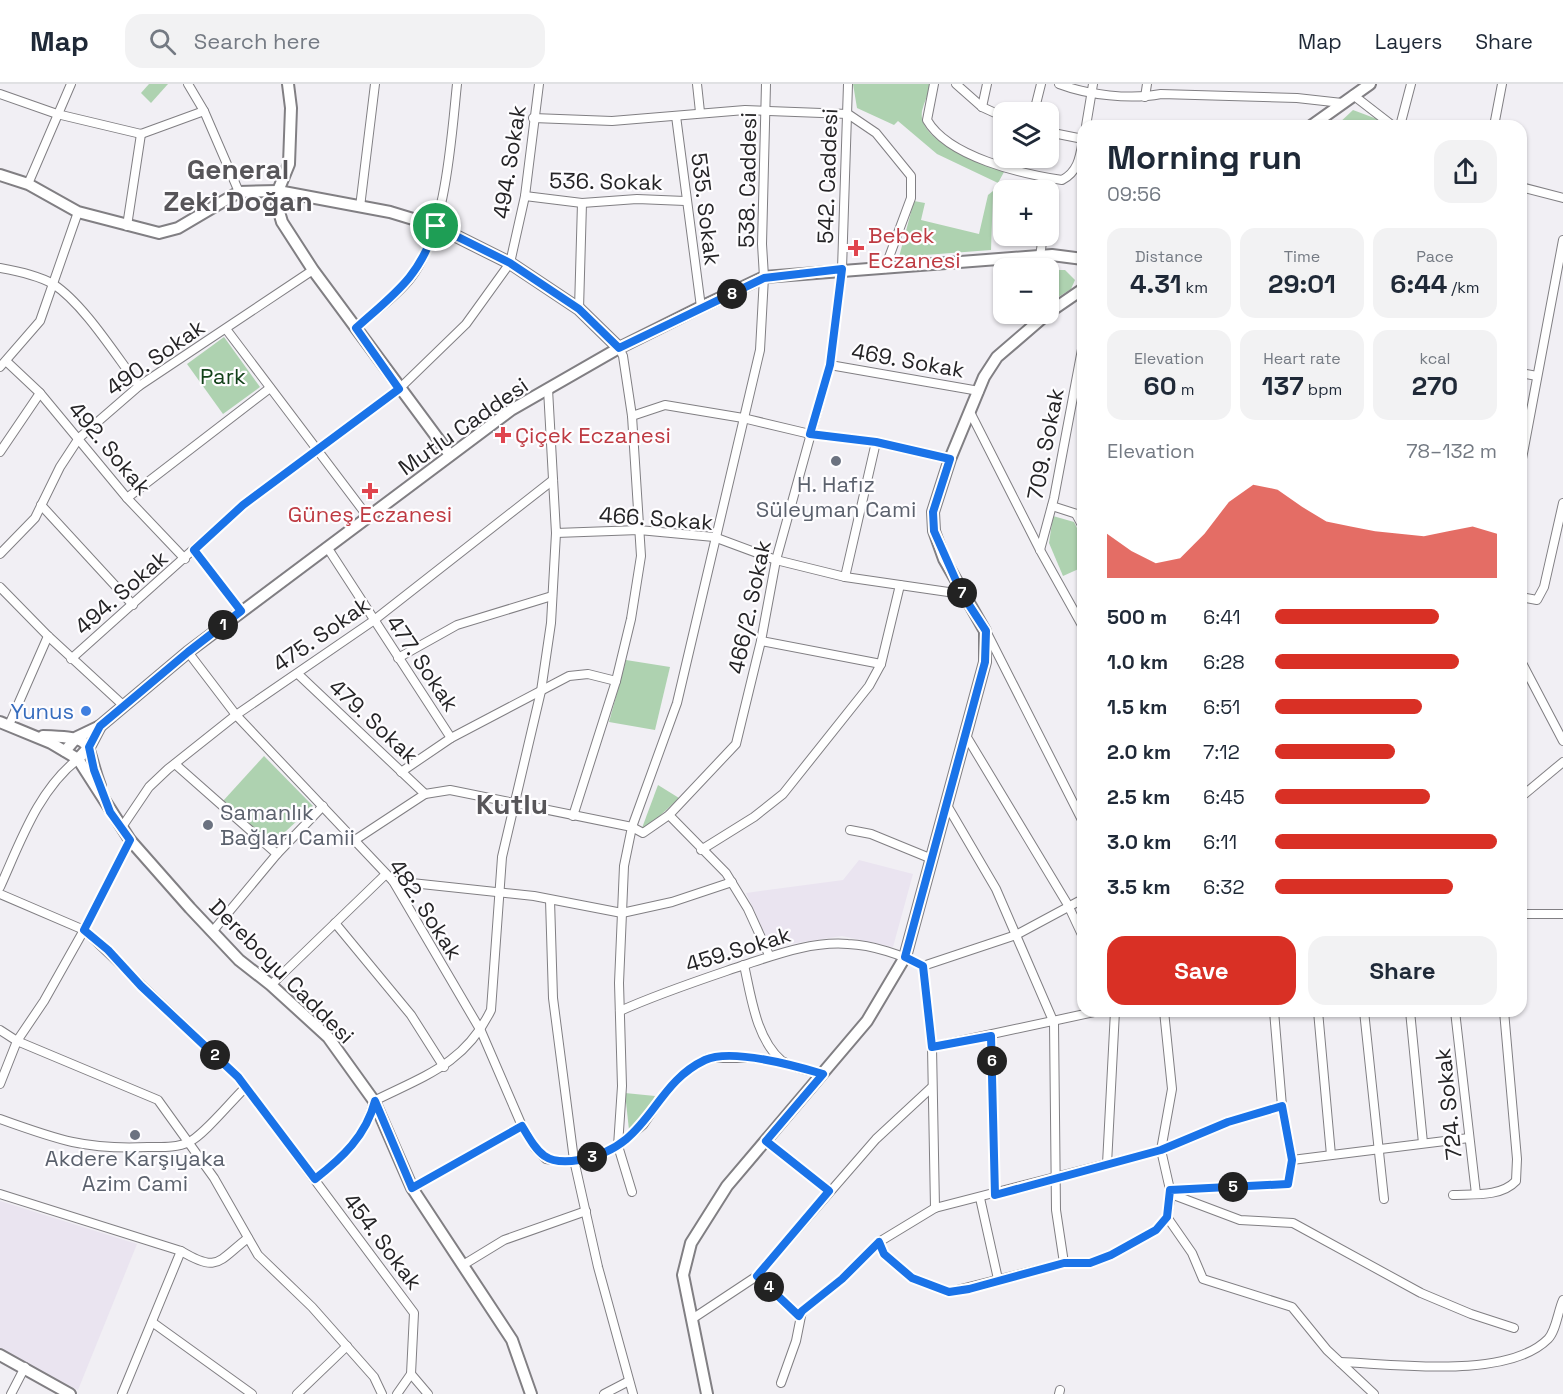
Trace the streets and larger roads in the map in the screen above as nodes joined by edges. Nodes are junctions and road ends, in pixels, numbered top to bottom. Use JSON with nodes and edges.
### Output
{"nodes":[{"id":1,"x":71,"y":84,"type":"edge"},
{"id":2,"x":188,"y":84,"type":"edge"},
{"id":3,"x":288,"y":84,"type":"edge"},
{"id":4,"x":375,"y":84,"type":"edge"},
{"id":5,"x":457,"y":84,"type":"edge"},
{"id":6,"x":539,"y":84,"type":"edge"},
{"id":7,"x":697,"y":84,"type":"edge"},
{"id":8,"x":766,"y":84,"type":"edge"},
{"id":9,"x":848,"y":84,"type":"edge"},
{"id":10,"x":934,"y":84,"type":"edge"},
{"id":11,"x":956,"y":84,"type":"edge"},
{"id":12,"x":987,"y":84,"type":"edge"},
{"id":13,"x":1041,"y":84,"type":"edge"},
{"id":14,"x":1059,"y":84,"type":"edge"},
{"id":15,"x":1148,"y":84,"type":"edge"},
{"id":16,"x":1370,"y":84,"type":"edge"},
{"id":17,"x":1411,"y":84,"type":"edge"},
{"id":18,"x":1502,"y":84,"type":"edge"},
{"id":19,"x":1093,"y":88,"type":"edge"},
{"id":20,"x":0,"y":94,"type":"edge"},
{"id":21,"x":1353,"y":95,"type":"junction"},
{"id":22,"x":1145,"y":97,"type":"junction"},
{"id":23,"x":1036,"y":102,"type":"edge"},
{"id":24,"x":1342,"y":103,"type":"junction"},
{"id":25,"x":982,"y":107,"type":"junction"},
{"id":26,"x":204,"y":111,"type":"junction"},
{"id":27,"x":766,"y":111,"type":"junction"},
{"id":28,"x":700,"y":112,"type":"junction"},
{"id":29,"x":993,"y":112,"type":"edge"},
{"id":30,"x":57,"y":114,"type":"junction"},
{"id":31,"x":848,"y":114,"type":"junction"},
{"id":32,"x":676,"y":116,"type":"junction"},
{"id":33,"x":533,"y":118,"type":"junction"},
{"id":34,"x":1087,"y":120,"type":"edge"},
{"id":35,"x":1327,"y":120,"type":"edge"},
{"id":36,"x":1385,"y":120,"type":"edge"},
{"id":37,"x":1402,"y":120,"type":"edge"},
{"id":38,"x":1495,"y":120,"type":"edge"},
{"id":39,"x":141,"y":134,"type":"junction"},
{"id":40,"x":1059,"y":134,"type":"edge"},
{"id":41,"x":1077,"y":138,"type":"edge"},
{"id":42,"x":1077,"y":166,"type":"edge"},
{"id":43,"x":0,"y":175,"type":"edge"},
{"id":44,"x":1051,"y":179,"type":"joint"},
{"id":45,"x":28,"y":184,"type":"junction"},
{"id":46,"x":1527,"y":189,"type":"edge"},
{"id":47,"x":278,"y":191,"type":"junction"},
{"id":48,"x":239,"y":192,"type":"junction"},
{"id":49,"x":525,"y":196,"type":"junction"},
{"id":50,"x":1563,"y":198,"type":"edge"},
{"id":51,"x":686,"y":201,"type":"junction"},
{"id":52,"x":582,"y":203,"type":"junction"},
{"id":53,"x":360,"y":207,"type":"junction"},
{"id":54,"x":78,"y":212,"type":"junction"},
{"id":55,"x":127,"y":226,"type":"junction"},
{"id":56,"x":436,"y":226,"type":"junction"},
{"id":57,"x":1563,"y":240,"type":"edge"},
{"id":58,"x":1042,"y":246,"type":"edge"},
{"id":59,"x":1040,"y":256,"type":"junction"},
{"id":60,"x":1077,"y":259,"type":"edge"},
{"id":61,"x":510,"y":263,"type":"junction"},
{"id":62,"x":0,"y":268,"type":"edge"},
{"id":63,"x":885,"y":268,"type":"junction"},
{"id":64,"x":842,"y":269,"type":"junction"},
{"id":65,"x":313,"y":270,"type":"junction"},
{"id":66,"x":764,"y":278,"type":"junction"},
{"id":67,"x":53,"y":284,"type":"junction"},
{"id":68,"x":1077,"y":293,"type":"edge"},
{"id":69,"x":1059,"y":305,"type":"edge"},
{"id":70,"x":701,"y":307,"type":"junction"},
{"id":71,"x":579,"y":309,"type":"junction"},
{"id":72,"x":1036,"y":324,"type":"edge"},
{"id":73,"x":356,"y":328,"type":"junction"},
{"id":74,"x":226,"y":329,"type":"junction"},
{"id":75,"x":619,"y":348,"type":"junction"},
{"id":76,"x":3,"y":364,"type":"edge"},
{"id":77,"x":830,"y":365,"type":"junction"},
{"id":78,"x":1527,"y":374,"type":"edge"},
{"id":79,"x":1077,"y":375,"type":"edge"},
{"id":80,"x":1537,"y":376,"type":"junction"},
{"id":81,"x":139,"y":386,"type":"junction"},
{"id":82,"x":270,"y":388,"type":"junction"},
{"id":83,"x":399,"y":389,"type":"junction"},
{"id":84,"x":548,"y":389,"type":"junction"},
{"id":85,"x":979,"y":391,"type":"junction"},
{"id":86,"x":40,"y":393,"type":"junction"},
{"id":87,"x":970,"y":414,"type":"junction"},
{"id":88,"x":632,"y":416,"type":"junction"},
{"id":89,"x":743,"y":418,"type":"junction"},
{"id":90,"x":1527,"y":431,"type":"edge"},
{"id":91,"x":810,"y":434,"type":"junction"},
{"id":92,"x":79,"y":438,"type":"junction"},
{"id":93,"x":876,"y":442,"type":"junction"},
{"id":94,"x":316,"y":449,"type":"junction"},
{"id":95,"x":0,"y":452,"type":"edge"},
{"id":96,"x":450,"y":455,"type":"junction"},
{"id":97,"x":950,"y":459,"type":"junction"},
{"id":98,"x":553,"y":480,"type":"junction"},
{"id":99,"x":127,"y":498,"type":"junction"},
{"id":100,"x":1563,"y":503,"type":"edge"},
{"id":101,"x":41,"y":505,"type":"junction"},
{"id":102,"x":1052,"y":506,"type":"junction"},
{"id":103,"x":1077,"y":514,"type":"edge"},
{"id":104,"x":369,"y":517,"type":"junction"},
{"id":105,"x":639,"y":530,"type":"junction"},
{"id":106,"x":556,"y":532,"type":"junction"},
{"id":107,"x":714,"y":537,"type":"junction"},
{"id":108,"x":327,"y":547,"type":"junction"},
{"id":109,"x":194,"y":550,"type":"junction"},
{"id":110,"x":1040,"y":550,"type":"junction"},
{"id":111,"x":0,"y":554,"type":"edge"},
{"id":112,"x":185,"y":559,"type":"junction"},
{"id":113,"x":776,"y":560,"type":"junction"},
{"id":114,"x":845,"y":577,"type":"junction"},
{"id":115,"x":900,"y":585,"type":"junction"},
{"id":116,"x":0,"y":587,"type":"edge"},
{"id":117,"x":962,"y":594,"type":"junction"},
{"id":118,"x":552,"y":596,"type":"junction"},
{"id":119,"x":1527,"y":598,"type":"edge"},
{"id":120,"x":133,"y":605,"type":"junction"},
{"id":121,"x":241,"y":611,"type":"junction"},
{"id":122,"x":1077,"y":616,"type":"edge"},
{"id":123,"x":373,"y":621,"type":"junction"},
{"id":124,"x":986,"y":631,"type":"junction"},
{"id":125,"x":48,"y":636,"type":"junction"},
{"id":126,"x":761,"y":641,"type":"junction"},
{"id":127,"x":188,"y":652,"type":"junction"},
{"id":128,"x":398,"y":658,"type":"junction"},
{"id":129,"x":71,"y":659,"type":"junction"},
{"id":130,"x":881,"y":664,"type":"junction"},
{"id":131,"x":1527,"y":672,"type":"edge"},
{"id":132,"x":298,"y":674,"type":"junction"},
{"id":133,"x":616,"y":681,"type":"junction"},
{"id":134,"x":541,"y":691,"type":"junction"},
{"id":135,"x":124,"y":706,"type":"junction"},
{"id":136,"x":236,"y":715,"type":"junction"},
{"id":137,"x":4,"y":723,"type":"edge"},
{"id":138,"x":100,"y":726,"type":"junction"},
{"id":139,"x":964,"y":732,"type":"junction"},
{"id":140,"x":34,"y":736,"type":"junction"},
{"id":141,"x":77,"y":737,"type":"junction"},
{"id":142,"x":451,"y":738,"type":"junction"},
{"id":143,"x":1563,"y":741,"type":"edge"},
{"id":144,"x":89,"y":747,"type":"junction"},
{"id":145,"x":65,"y":751,"type":"junction"},
{"id":146,"x":78,"y":759,"type":"junction"},
{"id":147,"x":1563,"y":762,"type":"edge"},
{"id":148,"x":175,"y":764,"type":"junction"},
{"id":149,"x":64,"y":770,"type":"junction"},
{"id":150,"x":401,"y":772,"type":"junction"},
{"id":151,"x":1527,"y":792,"type":"edge"},
{"id":152,"x":425,"y":794,"type":"junction"},
{"id":153,"x":514,"y":805,"type":"junction"},
{"id":154,"x":323,"y":806,"type":"junction"},
{"id":155,"x":948,"y":807,"type":"junction"},
{"id":156,"x":1077,"y":810,"type":"edge"},
{"id":157,"x":110,"y":812,"type":"junction"},
{"id":158,"x":669,"y":815,"type":"junction"},
{"id":159,"x":573,"y":816,"type":"junction"},
{"id":160,"x":122,"y":827,"type":"junction"},
{"id":161,"x":632,"y":827,"type":"junction"},
{"id":162,"x":850,"y":830,"type":"dead end"},
{"id":163,"x":130,"y":840,"type":"junction"},
{"id":164,"x":355,"y":840,"type":"junction"},
{"id":165,"x":701,"y":850,"type":"junction"},
{"id":166,"x":277,"y":854,"type":"junction"},
{"id":167,"x":932,"y":859,"type":"junction"},
{"id":168,"x":386,"y":874,"type":"junction"},
{"id":169,"x":393,"y":881,"type":"junction"},
{"id":170,"x":732,"y":882,"type":"junction"},
{"id":171,"x":0,"y":888,"type":"edge"},
{"id":172,"x":500,"y":892,"type":"junction"},
{"id":173,"x":0,"y":894,"type":"edge"},
{"id":174,"x":550,"y":900,"type":"junction"},
{"id":175,"x":1077,"y":901,"type":"edge"},
{"id":176,"x":1068,"y":905,"type":"junction"},
{"id":177,"x":622,"y":913,"type":"junction"},
{"id":178,"x":1527,"y":914,"type":"edge"},
{"id":179,"x":1563,"y":914,"type":"edge"},
{"id":180,"x":335,"y":923,"type":"junction"},
{"id":181,"x":1077,"y":924,"type":"edge"},
{"id":182,"x":84,"y":930,"type":"junction"},
{"id":183,"x":212,"y":932,"type":"junction"},
{"id":184,"x":1016,"y":935,"type":"junction"},
{"id":185,"x":769,"y":955,"type":"junction"},
{"id":186,"x":905,"y":957,"type":"junction"},
{"id":187,"x":744,"y":965,"type":"junction"},
{"id":188,"x":923,"y":966,"type":"junction"},
{"id":189,"x":271,"y":985,"type":"junction"},
{"id":190,"x":620,"y":1011,"type":"junction"},
{"id":191,"x":1077,"y":1017,"type":"edge"},
{"id":192,"x":1115,"y":1017,"type":"edge"},
{"id":193,"x":1165,"y":1017,"type":"edge"},
{"id":194,"x":1275,"y":1017,"type":"edge"},
{"id":195,"x":1319,"y":1017,"type":"edge"},
{"id":196,"x":1365,"y":1017,"type":"edge"},
{"id":197,"x":1411,"y":1017,"type":"edge"},
{"id":198,"x":1456,"y":1017,"type":"edge"},
{"id":199,"x":1505,"y":1017,"type":"edge"},
{"id":200,"x":1054,"y":1023,"type":"junction"},
{"id":201,"x":0,"y":1030,"type":"edge"},
{"id":202,"x":481,"y":1031,"type":"junction"},
{"id":203,"x":991,"y":1036,"type":"junction"},
{"id":204,"x":17,"y":1041,"type":"junction"},
{"id":205,"x":932,"y":1047,"type":"junction"},
{"id":206,"x":784,"y":1062,"type":"junction"},
{"id":207,"x":444,"y":1066,"type":"junction"},
{"id":208,"x":823,"y":1074,"type":"junction"},
{"id":209,"x":0,"y":1084,"type":"edge"},
{"id":210,"x":246,"y":1087,"type":"junction"},
{"id":211,"x":931,"y":1088,"type":"junction"},
{"id":212,"x":375,"y":1101,"type":"junction"},
{"id":213,"x":1282,"y":1106,"type":"junction"},
{"id":214,"x":0,"y":1119,"type":"edge"},
{"id":215,"x":522,"y":1126,"type":"junction"},
{"id":216,"x":1469,"y":1138,"type":"junction"},
{"id":217,"x":766,"y":1141,"type":"junction"},
{"id":218,"x":190,"y":1142,"type":"junction"},
{"id":219,"x":1423,"y":1143,"type":"junction"},
{"id":220,"x":618,"y":1146,"type":"junction"},
{"id":221,"x":1380,"y":1149,"type":"junction"},
{"id":222,"x":1161,"y":1150,"type":"junction"},
{"id":223,"x":1331,"y":1155,"type":"junction"},
{"id":224,"x":574,"y":1160,"type":"junction"},
{"id":225,"x":1292,"y":1160,"type":"junction"},
{"id":226,"x":1107,"y":1164,"type":"junction"},
{"id":227,"x":1056,"y":1178,"type":"junction"},
{"id":228,"x":315,"y":1179,"type":"junction"},
{"id":229,"x":412,"y":1188,"type":"junction"},
{"id":230,"x":829,"y":1191,"type":"junction"},
{"id":231,"x":632,"y":1192,"type":"dead end"},
{"id":232,"x":1171,"y":1192,"type":"junction"},
{"id":233,"x":0,"y":1194,"type":"edge"},
{"id":234,"x":1476,"y":1194,"type":"junction"},
{"id":235,"x":995,"y":1195,"type":"junction"},
{"id":236,"x":1453,"y":1195,"type":"dead end"},
{"id":237,"x":981,"y":1198,"type":"junction"},
{"id":238,"x":1384,"y":1199,"type":"dead end"},
{"id":239,"x":935,"y":1209,"type":"junction"},
{"id":240,"x":586,"y":1211,"type":"junction"},
{"id":241,"x":1167,"y":1217,"type":"junction"},
{"id":242,"x":248,"y":1238,"type":"junction"},
{"id":243,"x":879,"y":1242,"type":"junction"},
{"id":244,"x":181,"y":1251,"type":"junction"},
{"id":245,"x":1064,"y":1263,"type":"junction"},
{"id":246,"x":463,"y":1265,"type":"junction"},
{"id":247,"x":757,"y":1276,"type":"junction"},
{"id":248,"x":998,"y":1279,"type":"junction"},
{"id":249,"x":1563,"y":1300,"type":"edge"},
{"id":250,"x":799,"y":1316,"type":"junction"},
{"id":251,"x":692,"y":1319,"type":"junction"},
{"id":252,"x":152,"y":1322,"type":"junction"},
{"id":253,"x":1514,"y":1328,"type":"dead end"},
{"id":254,"x":347,"y":1346,"type":"junction"},
{"id":255,"x":0,"y":1355,"type":"edge"},
{"id":256,"x":1340,"y":1362,"type":"junction"},
{"id":257,"x":25,"y":1367,"type":"junction"},
{"id":258,"x":411,"y":1374,"type":"junction"},
{"id":259,"x":629,"y":1381,"type":"junction"},
{"id":260,"x":781,"y":1383,"type":"dead end"},
{"id":261,"x":11,"y":1394,"type":"edge"},
{"id":262,"x":70,"y":1394,"type":"edge"},
{"id":263,"x":123,"y":1394,"type":"edge"},
{"id":264,"x":252,"y":1394,"type":"edge"},
{"id":265,"x":297,"y":1394,"type":"edge"},
{"id":266,"x":382,"y":1394,"type":"edge"},
{"id":267,"x":397,"y":1394,"type":"edge"},
{"id":268,"x":428,"y":1394,"type":"edge"},
{"id":269,"x":531,"y":1394,"type":"edge"},
{"id":270,"x":604,"y":1394,"type":"edge"},
{"id":271,"x":633,"y":1394,"type":"edge"},
{"id":272,"x":707,"y":1394,"type":"edge"},
{"id":273,"x":1374,"y":1394,"type":"edge"}],
"edges":[{"from":1,"to":30,"type":"street"},
{"from":2,"to":26,"type":"street"},
{"from":3,"to":47,"type":"street"},
{"from":4,"to":53,"type":"street"},
{"from":5,"to":56,"type":"street"},
{"from":6,"to":33,"type":"street","name":"494. Sokak"},
{"from":7,"to":28,"type":"street"},
{"from":8,"to":27,"type":"street","name":"538. Caddesi"},
{"from":9,"to":31,"type":"street","name":"542. Caddesi"},
{"from":10,"to":44,"type":"street"},
{"from":11,"to":25,"type":"street"},
{"from":12,"to":25,"type":"street"},
{"from":13,"to":23,"type":"street"},
{"from":14,"to":19,"type":"street"},
{"from":15,"to":22,"type":"street"},
{"from":16,"to":21,"type":"street"},
{"from":17,"to":37,"type":"street"},
{"from":18,"to":38,"type":"street"},
{"from":19,"to":22,"type":"street"},
{"from":19,"to":34,"type":"street"},
{"from":20,"to":30,"type":"street"},
{"from":21,"to":24,"type":"street"},
{"from":21,"to":36,"type":"street"},
{"from":22,"to":24,"type":"street"},
{"from":24,"to":35,"type":"street"},
{"from":25,"to":29,"type":"street"},
{"from":26,"to":39,"type":"street"},
{"from":26,"to":48,"type":"street"},
{"from":27,"to":28,"type":"street"},
{"from":27,"to":31,"type":"street"},
{"from":27,"to":66,"type":"street","name":"538. Caddesi"},
{"from":28,"to":32,"type":"street"},
{"from":30,"to":39,"type":"street"},
{"from":30,"to":45,"type":"street"},
{"from":31,"to":63,"type":"street"},
{"from":31,"to":64,"type":"street","name":"542. Caddesi"},
{"from":32,"to":33,"type":"street"},
{"from":32,"to":51,"type":"street","name":"535. Sokak"},
{"from":33,"to":49,"type":"street","name":"494. Sokak"},
{"from":39,"to":55,"type":"street"},
{"from":40,"to":41,"type":"street"},
{"from":42,"to":44,"type":"street"},
{"from":43,"to":45,"type":"street"},
{"from":45,"to":54,"type":"street"},
{"from":46,"to":50,"type":"street"},
{"from":47,"to":48,"type":"street"},
{"from":47,"to":53,"type":"street"},
{"from":47,"to":65,"type":"street"},
{"from":48,"to":55,"type":"street"},
{"from":49,"to":52,"type":"street","name":"536. Sokak"},
{"from":49,"to":61,"type":"street","name":"494. Sokak"},
{"from":51,"to":52,"type":"street","name":"536. Sokak"},
{"from":51,"to":70,"type":"street","name":"535. Sokak"},
{"from":52,"to":71,"type":"street"},
{"from":53,"to":56,"type":"street"},
{"from":54,"to":55,"type":"street"},
{"from":54,"to":67,"type":"street"},
{"from":56,"to":61,"type":"street"},
{"from":56,"to":73,"type":"street"},
{"from":57,"to":80,"type":"street"},
{"from":58,"to":59,"type":"street"},
{"from":59,"to":60,"type":"street","name":"Mutlu Caddesi"},
{"from":59,"to":63,"type":"street","name":"Mutlu Caddesi"},
{"from":61,"to":71,"type":"street"},
{"from":61,"to":83,"type":"street","name":"494. Sokak"},
{"from":62,"to":67,"type":"street"},
{"from":63,"to":64,"type":"street","name":"Mutlu Caddesi"},
{"from":64,"to":66,"type":"street","name":"Mutlu Caddesi"},
{"from":64,"to":77,"type":"street","name":"466/2. Sokak"},
{"from":65,"to":73,"type":"street"},
{"from":65,"to":74,"type":"street","name":"490. Sokak"},
{"from":66,"to":70,"type":"street","name":"Mutlu Caddesi"},
{"from":66,"to":89,"type":"street","name":"538. Caddesi"},
{"from":67,"to":76,"type":"street"},
{"from":67,"to":81,"type":"street"},
{"from":68,"to":69,"type":"street"},
{"from":70,"to":75,"type":"street","name":"Mutlu Caddesi"},
{"from":71,"to":75,"type":"street"},
{"from":72,"to":85,"type":"street"},
{"from":73,"to":83,"type":"street"},
{"from":74,"to":81,"type":"street","name":"490. Sokak"},
{"from":74,"to":82,"type":"street"},
{"from":75,"to":84,"type":"street","name":"Mutlu Caddesi"},
{"from":75,"to":88,"type":"street"},
{"from":76,"to":86,"type":"street","name":"492. Sokak"},
{"from":77,"to":85,"type":"street","name":"469. Sokak"},
{"from":77,"to":91,"type":"street","name":"466/2. Sokak"},
{"from":78,"to":80,"type":"street"},
{"from":79,"to":102,"type":"street","name":"709. Sokak"},
{"from":80,"to":90,"type":"street"},
{"from":81,"to":92,"type":"street","name":"490. Sokak"},
{"from":82,"to":94,"type":"street"},
{"from":82,"to":99,"type":"street"},
{"from":83,"to":94,"type":"street","name":"494. Sokak"},
{"from":83,"to":96,"type":"street"},
{"from":84,"to":96,"type":"street","name":"Mutlu Caddesi"},
{"from":84,"to":98,"type":"street"},
{"from":85,"to":87,"type":"street"},
{"from":86,"to":92,"type":"street","name":"492. Sokak"},
{"from":86,"to":95,"type":"street"},
{"from":87,"to":97,"type":"street"},
{"from":87,"to":110,"type":"street"},
{"from":88,"to":89,"type":"street"},
{"from":88,"to":105,"type":"street"},
{"from":89,"to":91,"type":"street"},
{"from":89,"to":107,"type":"street","name":"538. Caddesi"},
{"from":91,"to":93,"type":"street"},
{"from":91,"to":113,"type":"street","name":"466/2. Sokak"},
{"from":92,"to":99,"type":"street","name":"492. Sokak"},
{"from":92,"to":101,"type":"street","name":"490. Sokak"},
{"from":93,"to":97,"type":"street"},
{"from":93,"to":114,"type":"street"},
{"from":94,"to":104,"type":"street"},
{"from":94,"to":109,"type":"street","name":"494. Sokak"},
{"from":96,"to":104,"type":"street","name":"Mutlu Caddesi"},
{"from":97,"to":117,"type":"street"},
{"from":98,"to":106,"type":"street"},
{"from":98,"to":123,"type":"street","name":"475. Sokak"},
{"from":99,"to":112,"type":"street","name":"492. Sokak"},
{"from":100,"to":119,"type":"street"},
{"from":101,"to":111,"type":"street","name":"490. Sokak"},
{"from":101,"to":120,"type":"street"},
{"from":102,"to":103,"type":"street"},
{"from":102,"to":110,"type":"street","name":"709. Sokak"},
{"from":104,"to":108,"type":"street","name":"Mutlu Caddesi"},
{"from":105,"to":106,"type":"street","name":"466. Sokak"},
{"from":105,"to":107,"type":"street","name":"466. Sokak"},
{"from":105,"to":133,"type":"street"},
{"from":106,"to":118,"type":"street"},
{"from":107,"to":113,"type":"street","name":"466. Sokak"},
{"from":107,"to":161,"type":"street","name":"538. Caddesi"},
{"from":108,"to":121,"type":"street","name":"Mutlu Caddesi"},
{"from":108,"to":123,"type":"street","name":"477. Sokak"},
{"from":109,"to":112,"type":"street","name":"494. Sokak"},
{"from":109,"to":121,"type":"street"},
{"from":110,"to":122,"type":"street"},
{"from":112,"to":120,"type":"street","name":"494. Sokak"},
{"from":113,"to":114,"type":"street","name":"466. Sokak"},
{"from":113,"to":126,"type":"street","name":"466/2. Sokak"},
{"from":114,"to":115,"type":"street","name":"466. Sokak"},
{"from":115,"to":117,"type":"street","name":"466. Sokak"},
{"from":115,"to":130,"type":"street"},
{"from":116,"to":125,"type":"street"},
{"from":117,"to":124,"type":"street"},
{"from":118,"to":128,"type":"street"},
{"from":118,"to":134,"type":"street"},
{"from":120,"to":129,"type":"street","name":"494. Sokak"},
{"from":121,"to":127,"type":"street","name":"Mutlu Caddesi"},
{"from":123,"to":128,"type":"street","name":"477. Sokak"},
{"from":123,"to":132,"type":"street","name":"475. Sokak"},
{"from":124,"to":139,"type":"street"},
{"from":124,"to":156,"type":"street"},
{"from":125,"to":129,"type":"street"},
{"from":125,"to":137,"type":"street"},
{"from":126,"to":130,"type":"street"},
{"from":126,"to":158,"type":"street","name":"466/2. Sokak"},
{"from":127,"to":135,"type":"street","name":"Mutlu Caddesi"},
{"from":127,"to":136,"type":"street","name":"482. Sokak"},
{"from":128,"to":142,"type":"street","name":"477. Sokak"},
{"from":129,"to":135,"type":"street"},
{"from":130,"to":165,"type":"street"},
{"from":131,"to":143,"type":"street"},
{"from":132,"to":136,"type":"street","name":"475. Sokak"},
{"from":132,"to":150,"type":"street","name":"479. Sokak"},
{"from":133,"to":134,"type":"street"},
{"from":133,"to":159,"type":"street"},
{"from":134,"to":142,"type":"street"},
{"from":134,"to":153,"type":"street"},
{"from":135,"to":138,"type":"street","name":"Mutlu Caddesi"},
{"from":136,"to":148,"type":"street","name":"475. Sokak"},
{"from":136,"to":154,"type":"street","name":"482. Sokak"},
{"from":137,"to":140,"type":"street","name":"Dereboyu Caddesi"},
{"from":138,"to":141,"type":"street"},
{"from":138,"to":144,"type":"street","name":"Mutlu Caddesi"},
{"from":139,"to":155,"type":"street"},
{"from":139,"to":176,"type":"street"},
{"from":140,"to":141,"type":"street"},
{"from":140,"to":145,"type":"street","name":"Dereboyu Caddesi"},
{"from":141,"to":144,"type":"street"},
{"from":141,"to":145,"type":"street"},
{"from":142,"to":150,"type":"street"},
{"from":144,"to":146,"type":"street","name":"Mutlu Caddesi"},
{"from":144,"to":157,"type":"street"},
{"from":145,"to":146,"type":"street","name":"Dereboyu Caddesi"},
{"from":145,"to":149,"type":"street"},
{"from":146,"to":149,"type":"street"},
{"from":146,"to":157,"type":"street","name":"Dereboyu Caddesi"},
{"from":147,"to":151,"type":"street"},
{"from":148,"to":160,"type":"street","name":"475. Sokak"},
{"from":148,"to":166,"type":"street"},
{"from":149,"to":171,"type":"street"},
{"from":150,"to":152,"type":"street","name":"479. Sokak"},
{"from":152,"to":153,"type":"street"},
{"from":152,"to":164,"type":"street"},
{"from":153,"to":159,"type":"street"},
{"from":153,"to":172,"type":"street"},
{"from":154,"to":164,"type":"street","name":"482. Sokak"},
{"from":154,"to":166,"type":"street"},
{"from":155,"to":167,"type":"street"},
{"from":155,"to":184,"type":"street"},
{"from":157,"to":160,"type":"street","name":"Dereboyu Caddesi"},
{"from":158,"to":161,"type":"street","name":"466/2. Sokak"},
{"from":158,"to":165,"type":"street"},
{"from":159,"to":161,"type":"street"},
{"from":160,"to":163,"type":"street","name":"Dereboyu Caddesi"},
{"from":161,"to":177,"type":"street","name":"538. Caddesi"},
{"from":162,"to":167,"type":"street"},
{"from":163,"to":182,"type":"street"},
{"from":163,"to":183,"type":"street","name":"Dereboyu Caddesi"},
{"from":164,"to":168,"type":"street","name":"482. Sokak"},
{"from":165,"to":170,"type":"street"},
{"from":166,"to":183,"type":"street"},
{"from":167,"to":186,"type":"street"},
{"from":168,"to":169,"type":"street","name":"482. Sokak"},
{"from":168,"to":180,"type":"street"},
{"from":169,"to":172,"type":"street"},
{"from":169,"to":202,"type":"street","name":"482. Sokak"},
{"from":170,"to":177,"type":"street"},
{"from":170,"to":185,"type":"street"},
{"from":172,"to":174,"type":"street"},
{"from":172,"to":202,"type":"street"},
{"from":173,"to":182,"type":"street","name":"454. Sokak"},
{"from":174,"to":177,"type":"street"},
{"from":174,"to":224,"type":"street"},
{"from":175,"to":176,"type":"street"},
{"from":176,"to":181,"type":"street"},
{"from":176,"to":184,"type":"street"},
{"from":177,"to":190,"type":"street","name":"538. Caddesi"},
{"from":178,"to":179,"type":"street"},
{"from":180,"to":189,"type":"street"},
{"from":180,"to":207,"type":"street"},
{"from":182,"to":204,"type":"street"},
{"from":182,"to":210,"type":"street","name":"454. Sokak"},
{"from":183,"to":189,"type":"street","name":"Dereboyu Caddesi"},
{"from":184,"to":188,"type":"street"},
{"from":184,"to":200,"type":"street"},
{"from":185,"to":186,"type":"street","name":"459.Sokak"},
{"from":185,"to":187,"type":"street","name":"459.Sokak"},
{"from":186,"to":188,"type":"street","name":"459.Sokak"},
{"from":186,"to":208,"type":"street"},
{"from":187,"to":190,"type":"street","name":"459.Sokak"},
{"from":187,"to":206,"type":"street"},
{"from":188,"to":205,"type":"street"},
{"from":189,"to":212,"type":"street","name":"Dereboyu Caddesi"},
{"from":190,"to":220,"type":"street","name":"538. Caddesi"},
{"from":191,"to":200,"type":"street"},
{"from":192,"to":226,"type":"street"},
{"from":193,"to":222,"type":"street"},
{"from":194,"to":213,"type":"street"},
{"from":195,"to":223,"type":"street"},
{"from":196,"to":221,"type":"street"},
{"from":197,"to":219,"type":"street"},
{"from":198,"to":216,"type":"street","name":"724. Sokak"},
{"from":199,"to":234,"type":"street"},
{"from":200,"to":203,"type":"street"},
{"from":200,"to":227,"type":"street"},
{"from":201,"to":204,"type":"street"},
{"from":202,"to":207,"type":"street"},
{"from":202,"to":215,"type":"street","name":"482. Sokak"},
{"from":203,"to":205,"type":"street"},
{"from":203,"to":235,"type":"street"},
{"from":204,"to":209,"type":"street"},
{"from":204,"to":218,"type":"street"},
{"from":205,"to":211,"type":"street"},
{"from":206,"to":208,"type":"street"},
{"from":206,"to":220,"type":"street"},
{"from":207,"to":212,"type":"street"},
{"from":208,"to":217,"type":"street"},
{"from":210,"to":218,"type":"street"},
{"from":210,"to":228,"type":"street","name":"454. Sokak"},
{"from":211,"to":230,"type":"street"},
{"from":211,"to":239,"type":"street"},
{"from":212,"to":228,"type":"street"},
{"from":212,"to":229,"type":"street","name":"Dereboyu Caddesi"},
{"from":213,"to":222,"type":"street"},
{"from":213,"to":225,"type":"street"},
{"from":214,"to":218,"type":"street"},
{"from":215,"to":224,"type":"street","name":"482. Sokak"},
{"from":215,"to":229,"type":"street"},
{"from":216,"to":219,"type":"street"},
{"from":216,"to":234,"type":"street","name":"724. Sokak"},
{"from":217,"to":230,"type":"street"},
{"from":217,"to":251,"type":"street"},
{"from":218,"to":242,"type":"street"},
{"from":219,"to":221,"type":"street"},
{"from":220,"to":224,"type":"street"},
{"from":220,"to":231,"type":"street"},
{"from":221,"to":223,"type":"street"},
{"from":221,"to":238,"type":"street"},
{"from":222,"to":226,"type":"street"},
{"from":222,"to":232,"type":"street"},
{"from":223,"to":225,"type":"street"},
{"from":224,"to":240,"type":"street"},
{"from":225,"to":232,"type":"street"},
{"from":226,"to":227,"type":"street"},
{"from":227,"to":235,"type":"street"},
{"from":227,"to":245,"type":"street"},
{"from":228,"to":258,"type":"street","name":"454. Sokak"},
{"from":229,"to":246,"type":"street","name":"Dereboyu Caddesi"},
{"from":230,"to":247,"type":"street"},
{"from":232,"to":241,"type":"street"},
{"from":232,"to":253,"type":"street"},
{"from":233,"to":244,"type":"street"},
{"from":234,"to":236,"type":"street"},
{"from":235,"to":237,"type":"street"},
{"from":237,"to":239,"type":"street"},
{"from":237,"to":248,"type":"street"},
{"from":239,"to":243,"type":"street"},
{"from":240,"to":246,"type":"street"},
{"from":240,"to":259,"type":"street"},
{"from":241,"to":245,"type":"street"},
{"from":241,"to":256,"type":"street"},
{"from":242,"to":244,"type":"street"},
{"from":242,"to":254,"type":"street"},
{"from":243,"to":248,"type":"street"},
{"from":243,"to":250,"type":"street"},
{"from":244,"to":252,"type":"street"},
{"from":245,"to":248,"type":"street"},
{"from":246,"to":269,"type":"street","name":"Dereboyu Caddesi"},
{"from":247,"to":250,"type":"street"},
{"from":247,"to":251,"type":"street"},
{"from":249,"to":256,"type":"street"},
{"from":250,"to":260,"type":"street"},
{"from":251,"to":272,"type":"street"},
{"from":252,"to":263,"type":"street"},
{"from":252,"to":264,"type":"street"},
{"from":254,"to":265,"type":"street"},
{"from":254,"to":266,"type":"street"},
{"from":255,"to":257,"type":"street"},
{"from":256,"to":273,"type":"street"},
{"from":257,"to":261,"type":"street"},
{"from":257,"to":262,"type":"street"},
{"from":258,"to":267,"type":"street"},
{"from":258,"to":268,"type":"street"},
{"from":259,"to":270,"type":"street"},
{"from":259,"to":271,"type":"street"}]}
